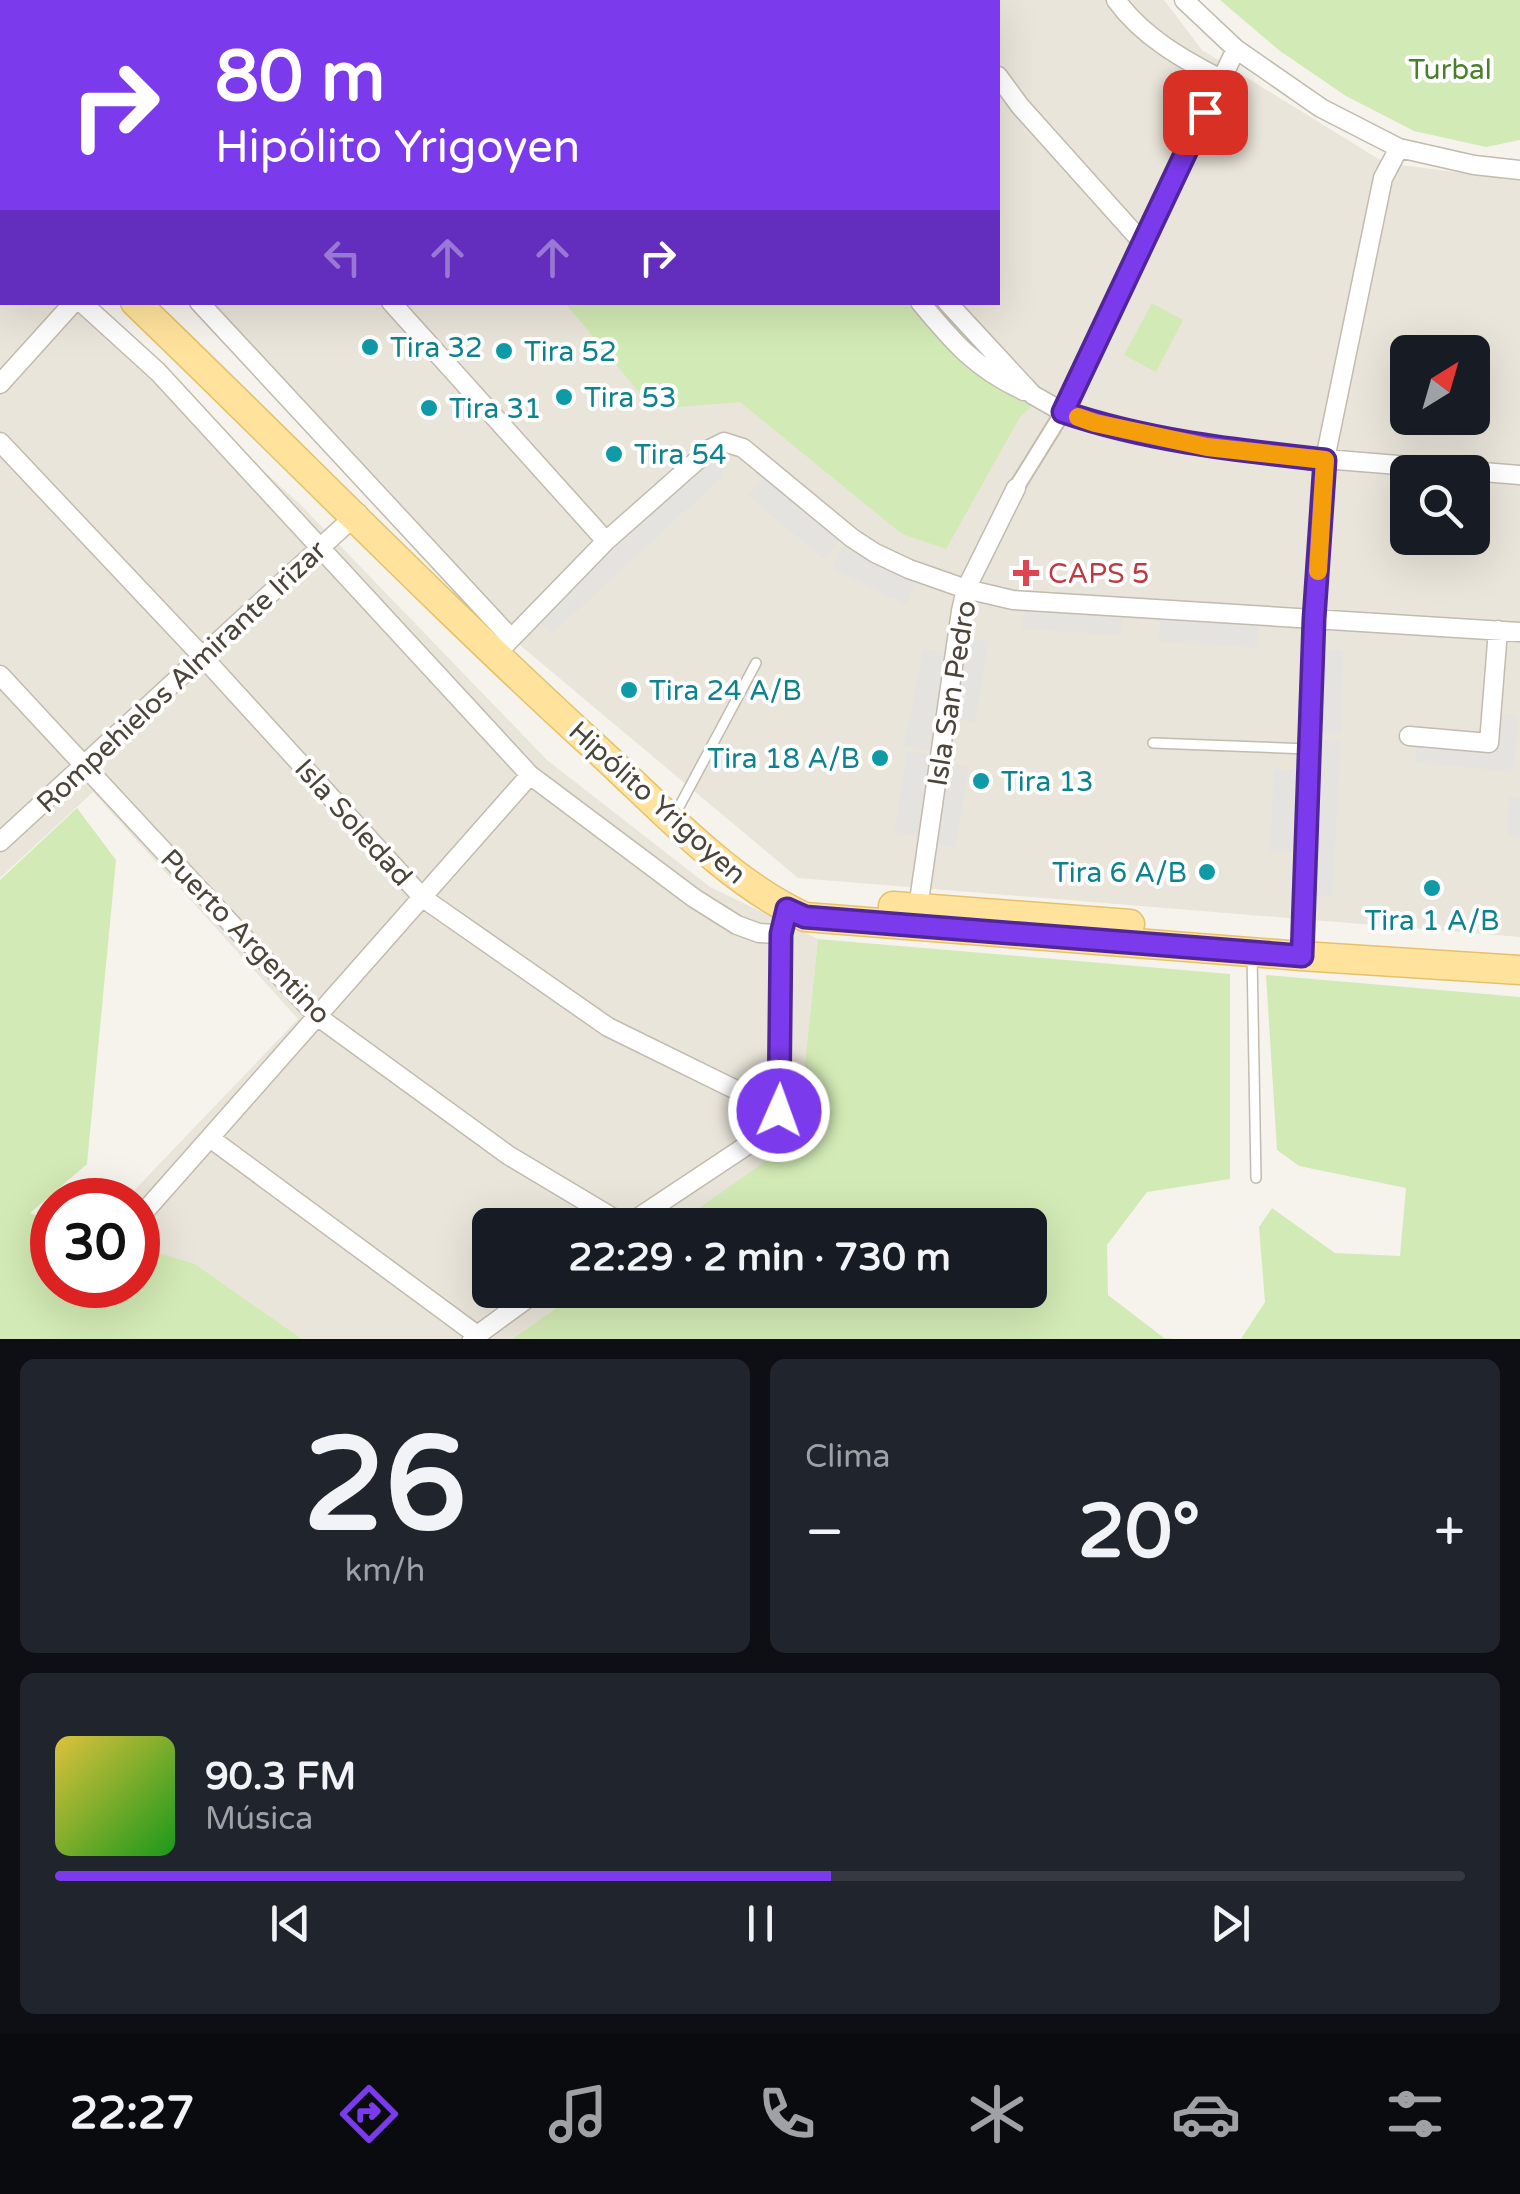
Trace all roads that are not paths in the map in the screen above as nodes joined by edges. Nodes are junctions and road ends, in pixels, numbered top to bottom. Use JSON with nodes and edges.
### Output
{"nodes":[{"id":1,"x":1116,"y":0,"type":"edge"},
{"id":2,"x":1184,"y":0,"type":"edge"},
{"id":3,"x":1236,"y":49,"type":"junction"},
{"id":4,"x":1000,"y":79,"type":"edge"},
{"id":5,"x":1220,"y":79,"type":"junction"},
{"id":6,"x":1399,"y":148,"type":"junction"},
{"id":7,"x":1520,"y":170,"type":"edge"},
{"id":8,"x":1142,"y":242,"type":"junction"},
{"id":9,"x":75,"y":305,"type":"edge"},
{"id":10,"x":81,"y":305,"type":"edge"},
{"id":11,"x":137,"y":305,"type":"edge"},
{"id":12,"x":155,"y":305,"type":"edge"},
{"id":13,"x":202,"y":305,"type":"edge"},
{"id":14,"x":394,"y":305,"type":"edge"},
{"id":15,"x":923,"y":305,"type":"edge"},
{"id":16,"x":951,"y":305,"type":"edge"},
{"id":17,"x":0,"y":384,"type":"edge"},
{"id":18,"x":1033,"y":396,"type":"junction"},
{"id":19,"x":1063,"y":412,"type":"junction"},
{"id":20,"x":0,"y":442,"type":"edge"},
{"id":21,"x":1325,"y":460,"type":"junction"},
{"id":22,"x":1520,"y":475,"type":"edge"},
{"id":23,"x":1016,"y":488,"type":"joint"},
{"id":24,"x":358,"y":513,"type":"junction"},
{"id":25,"x":606,"y":541,"type":"junction"},
{"id":26,"x":321,"y":546,"type":"junction"},
{"id":27,"x":966,"y":589,"type":"junction"},
{"id":28,"x":1314,"y":619,"type":"junction"},
{"id":29,"x":1498,"y":630,"type":"junction"},
{"id":30,"x":1520,"y":632,"type":"edge"},
{"id":31,"x":508,"y":642,"type":"junction"},
{"id":32,"x":202,"y":656,"type":"junction"},
{"id":33,"x":756,"y":663,"type":"dead end"},
{"id":34,"x":0,"y":675,"type":"edge"},
{"id":35,"x":1409,"y":736,"type":"dead end"},
{"id":36,"x":1154,"y":743,"type":"dead end"},
{"id":37,"x":1311,"y":749,"type":"junction"},
{"id":38,"x":84,"y":764,"type":"junction"},
{"id":39,"x":530,"y":774,"type":"junction"},
{"id":40,"x":679,"y":807,"type":"junction"},
{"id":41,"x":0,"y":842,"type":"edge"},
{"id":42,"x":423,"y":898,"type":"junction"},
{"id":43,"x":918,"y":908,"type":"junction"},
{"id":44,"x":784,"y":921,"type":"junction"},
{"id":45,"x":1302,"y":948,"type":"junction"},
{"id":46,"x":1252,"y":952,"type":"junction"},
{"id":47,"x":1520,"y":954,"type":"edge"},
{"id":48,"x":1520,"y":970,"type":"edge"},
{"id":49,"x":316,"y":1016,"type":"junction"},
{"id":50,"x":779,"y":1111,"type":"junction"},
{"id":51,"x":210,"y":1138,"type":"junction"},
{"id":52,"x":1256,"y":1178,"type":"dead end"},
{"id":53,"x":160,"y":1194,"type":"edge"},
{"id":54,"x":597,"y":1208,"type":"edge"},
{"id":55,"x":652,"y":1208,"type":"edge"},
{"id":56,"x":513,"y":1308,"type":"edge"},
{"id":57,"x":474,"y":1337,"type":"edge"}],
"edges":[{"from":1,"to":5,"type":"street"},
{"from":2,"to":3,"type":"street"},
{"from":3,"to":5,"type":"street"},
{"from":3,"to":6,"type":"street"},
{"from":4,"to":8,"type":"street"},
{"from":5,"to":8,"type":"street"},
{"from":6,"to":7,"type":"street"},
{"from":6,"to":21,"type":"street"},
{"from":8,"to":19,"type":"street"},
{"from":9,"to":17,"type":"street"},
{"from":10,"to":26,"type":"street"},
{"from":11,"to":24,"type":"main road","name":"Hipólito Yrigoyen"},
{"from":12,"to":24,"type":"main road","name":"Hipólito Yrigoyen"},
{"from":13,"to":31,"type":"street"},
{"from":14,"to":25,"type":"street"},
{"from":15,"to":18,"type":"street"},
{"from":16,"to":18,"type":"street"},
{"from":18,"to":19,"type":"street"},
{"from":19,"to":21,"type":"street"},
{"from":19,"to":23,"type":"street"},
{"from":20,"to":32,"type":"street","name":"Isla Soledad"},
{"from":21,"to":22,"type":"street"},
{"from":21,"to":28,"type":"street"},
{"from":23,"to":27,"type":"street","name":"Isla San Pedro"},
{"from":24,"to":26,"type":"street","name":"Rompehielos Almirante Irizar"},
{"from":24,"to":31,"type":"main road","name":"Hipólito Yrigoyen"},
{"from":24,"to":44,"type":"main road","name":"Hipólito Yrigoyen"},
{"from":25,"to":27,"type":"street"},
{"from":25,"to":31,"type":"street"},
{"from":26,"to":32,"type":"street","name":"Rompehielos Almirante Irizar"},
{"from":26,"to":39,"type":"street"},
{"from":27,"to":28,"type":"street"},
{"from":27,"to":43,"type":"street","name":"Isla San Pedro"},
{"from":28,"to":29,"type":"street"},
{"from":28,"to":37,"type":"street"},
{"from":29,"to":30,"type":"street"},
{"from":29,"to":35,"type":"street"},
{"from":31,"to":40,"type":"main road","name":"Hipólito Yrigoyen"},
{"from":32,"to":38,"type":"street","name":"Rompehielos Almirante Irizar"},
{"from":32,"to":42,"type":"street","name":"Isla Soledad"},
{"from":33,"to":40,"type":"lane"},
{"from":34,"to":38,"type":"street","name":"Puerto Argentino"},
{"from":36,"to":37,"type":"lane"},
{"from":37,"to":45,"type":"street"},
{"from":38,"to":41,"type":"street","name":"Rompehielos Almirante Irizar"},
{"from":38,"to":49,"type":"street","name":"Puerto Argentino"},
{"from":39,"to":42,"type":"street"},
{"from":39,"to":44,"type":"street"},
{"from":40,"to":43,"type":"main road","name":"Hipólito Yrigoyen"},
{"from":42,"to":49,"type":"street"},
{"from":42,"to":50,"type":"street","name":"Isla Soledad"},
{"from":43,"to":45,"type":"main road","name":"Hipólito Yrigoyen"},
{"from":44,"to":46,"type":"main road","name":"Hipólito Yrigoyen"},
{"from":44,"to":50,"type":"street"},
{"from":45,"to":46,"type":"main road","name":"Hipólito Yrigoyen"},
{"from":45,"to":47,"type":"main road","name":"Hipólito Yrigoyen"},
{"from":45,"to":48,"type":"main road","name":"Hipólito Yrigoyen"},
{"from":46,"to":52,"type":"lane"},
{"from":49,"to":51,"type":"street"},
{"from":49,"to":54,"type":"street","name":"Puerto Argentino"},
{"from":50,"to":55,"type":"street"},
{"from":51,"to":53,"type":"street"},
{"from":51,"to":57,"type":"street"},
{"from":56,"to":57,"type":"street"}]}
